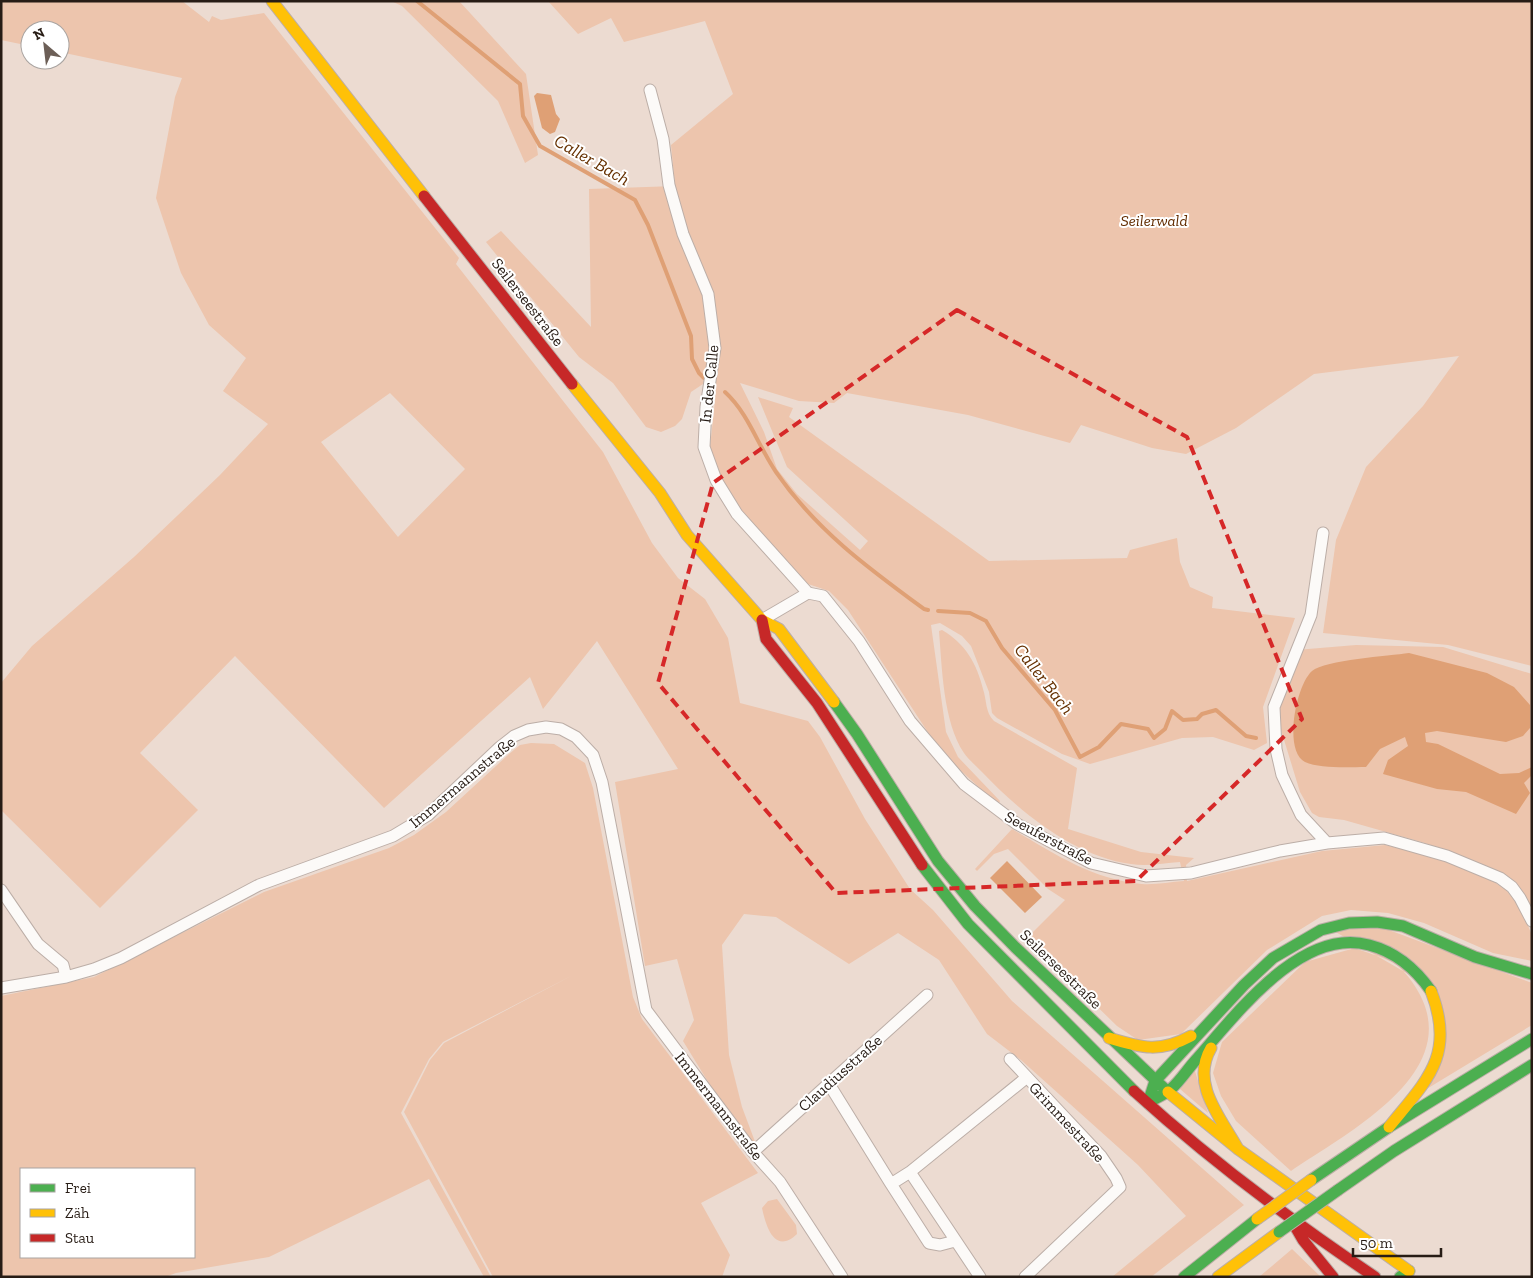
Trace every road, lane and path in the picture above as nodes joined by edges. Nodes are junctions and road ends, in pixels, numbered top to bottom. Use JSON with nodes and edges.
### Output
{"nodes":[{"id":1,"x":272,"y":1,"type":"edge"},
{"id":2,"x":650,"y":90,"type":"dead end"},
{"id":3,"x":1324,"y":533,"type":"dead end"},
{"id":4,"x":808,"y":593,"type":"junction"},
{"id":5,"x":762,"y":620,"type":"junction"},
{"id":6,"x":1327,"y":843,"type":"junction"},
{"id":7,"x":1,"y":890,"type":"edge"},
{"id":8,"x":1532,"y":921,"type":"edge"},
{"id":9,"x":1532,"y":974,"type":"edge"},
{"id":10,"x":66,"y":977,"type":"junction"},
{"id":11,"x":1,"y":988,"type":"edge"},
{"id":12,"x":927,"y":995,"type":"dead end"},
{"id":13,"x":1198,"y":1032,"type":"junction"},
{"id":14,"x":1220,"y":1032,"type":"junction"},
{"id":15,"x":1109,"y":1038,"type":"junction"},
{"id":16,"x":1530,"y":1040,"type":"edge"},
{"id":17,"x":1010,"y":1059,"type":"dead end"},
{"id":18,"x":1532,"y":1065,"type":"edge"},
{"id":19,"x":1026,"y":1078,"type":"junction"},
{"id":20,"x":1155,"y":1081,"type":"junction"},
{"id":21,"x":829,"y":1084,"type":"junction"},
{"id":22,"x":1168,"y":1091,"type":"junction"},
{"id":23,"x":1148,"y":1103,"type":"junction"},
{"id":24,"x":1389,"y":1127,"type":"junction"},
{"id":25,"x":1238,"y":1149,"type":"junction"},
{"id":26,"x":754,"y":1152,"type":"junction"},
{"id":27,"x":910,"y":1172,"type":"junction"},
{"id":28,"x":892,"y":1184,"type":"junction"},
{"id":29,"x":1292,"y":1221,"type":"junction"},
{"id":30,"x":955,"y":1241,"type":"junction"},
{"id":31,"x":1406,"y":1275,"type":"edge"},
{"id":32,"x":842,"y":1277,"type":"edge"},
{"id":33,"x":980,"y":1277,"type":"edge"},
{"id":34,"x":1025,"y":1277,"type":"edge"},
{"id":35,"x":1184,"y":1277,"type":"edge"},
{"id":36,"x":1218,"y":1277,"type":"edge"},
{"id":37,"x":1333,"y":1277,"type":"edge"},
{"id":38,"x":1374,"y":1277,"type":"edge"}],
"edges":[{"from":1,"to":5,"type":"main road","name":"Seilerseestraße"},
{"from":2,"to":4,"type":"street","name":"In der Calle"},
{"from":3,"to":6,"type":"street"},
{"from":4,"to":5,"type":"street"},
{"from":4,"to":6,"type":"street","name":"Seeuferstraße"},
{"from":5,"to":15,"type":"main road","name":"Seilerseestraße"},
{"from":5,"to":23,"type":"main road","name":"Seilerseestraße"},
{"from":6,"to":8,"type":"street","name":"Seeuferstraße"},
{"from":7,"to":10,"type":"street"},
{"from":9,"to":13,"type":"main road"},
{"from":10,"to":11,"type":"street","name":"Immermannstraße"},
{"from":10,"to":26,"type":"street","name":"Immermannstraße"},
{"from":12,"to":21,"type":"street","name":"Claudiusstraße"},
{"from":13,"to":15,"type":"main road"},
{"from":13,"to":20,"type":"main road"},
{"from":14,"to":22,"type":"main road"},
{"from":14,"to":24,"type":"main road"},
{"from":14,"to":25,"type":"main road"},
{"from":15,"to":20,"type":"main road","name":"Seilerseestraße"},
{"from":16,"to":24,"type":"main road"},
{"from":17,"to":19,"type":"street","name":"Grimmestraße"},
{"from":18,"to":36,"type":"main road","bridge":true},
{"from":19,"to":27,"type":"street"},
{"from":19,"to":34,"type":"street","name":"Grimmestraße"},
{"from":20,"to":22,"type":"main road","name":"Seilerseestraße"},
{"from":20,"to":23,"type":"main road"},
{"from":21,"to":26,"type":"street","name":"Claudiusstraße"},
{"from":21,"to":28,"type":"street"},
{"from":22,"to":23,"type":"main road"},
{"from":22,"to":25,"type":"main road","name":"Seilerseestraße"},
{"from":23,"to":29,"type":"main road","name":"Seilerseestraße"},
{"from":24,"to":35,"type":"main road","bridge":true},
{"from":25,"to":31,"type":"main road","name":"Seilerseestraße"},
{"from":26,"to":32,"type":"street","name":"Immermannstraße"},
{"from":27,"to":28,"type":"street"},
{"from":27,"to":30,"type":"street"},
{"from":28,"to":30,"type":"street"},
{"from":29,"to":37,"type":"main road"},
{"from":29,"to":38,"type":"main road","name":"Seilerseestraße"},
{"from":30,"to":33,"type":"street"}]}
